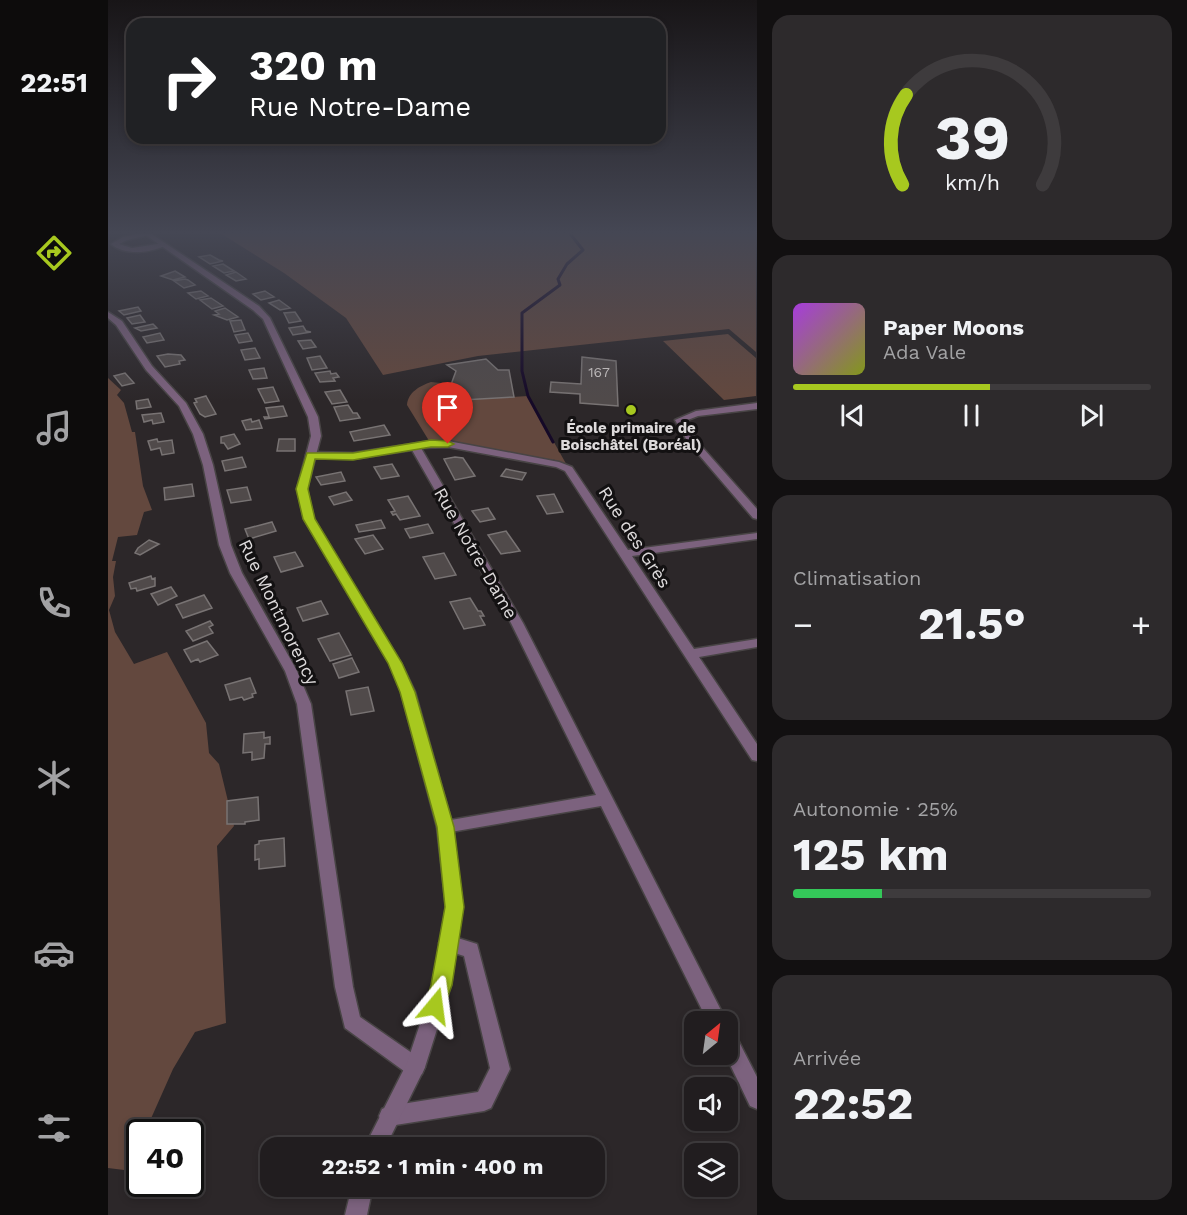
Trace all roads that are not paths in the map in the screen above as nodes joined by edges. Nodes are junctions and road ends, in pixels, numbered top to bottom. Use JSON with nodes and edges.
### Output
{"nodes":[{"id":1,"x":226,"y":288,"type":"edge"},
{"id":2,"x":108,"y":314,"type":"edge"},
{"id":3,"x":756,"y":406,"type":"edge"},
{"id":4,"x":415,"y":447,"type":"junction"},
{"id":5,"x":311,"y":455,"type":"junction"},
{"id":6,"x":756,"y":516,"type":"edge"},
{"id":7,"x":756,"y":537,"type":"edge"},
{"id":8,"x":624,"y":554,"type":"junction"},
{"id":9,"x":756,"y":643,"type":"edge"},
{"id":10,"x":690,"y":654,"type":"junction"},
{"id":11,"x":756,"y":756,"type":"edge"},
{"id":12,"x":606,"y":799,"type":"junction"},
{"id":13,"x":445,"y":827,"type":"junction"},
{"id":14,"x":448,"y":943,"type":"junction"},
{"id":15,"x":712,"y":1011,"type":"edge"},
{"id":16,"x":738,"y":1062,"type":"edge"},
{"id":17,"x":415,"y":1067,"type":"junction"},
{"id":18,"x":756,"y":1099,"type":"edge"},
{"id":19,"x":389,"y":1116,"type":"junction"},
{"id":20,"x":379,"y":1137,"type":"edge"},
{"id":21,"x":360,"y":1197,"type":"edge"},
{"id":22,"x":356,"y":1215,"type":"edge"}],
"edges":[{"from":1,"to":5,"type":"street"},
{"from":2,"to":17,"type":"street","name":"Rue Montmorency"},
{"from":3,"to":6,"type":"street"},
{"from":4,"to":5,"type":"street"},
{"from":4,"to":8,"type":"street","name":"Rue des Grès"},
{"from":4,"to":12,"type":"street","name":"Rue Notre-Dame"},
{"from":5,"to":13,"type":"street"},
{"from":7,"to":8,"type":"street"},
{"from":8,"to":10,"type":"street","name":"Rue des Grès"},
{"from":9,"to":10,"type":"street"},
{"from":10,"to":11,"type":"street","name":"Rue des Grès"},
{"from":12,"to":13,"type":"street"},
{"from":12,"to":15,"type":"street","name":"Rue Notre-Dame"},
{"from":13,"to":14,"type":"street"},
{"from":14,"to":17,"type":"street"},
{"from":14,"to":19,"type":"street"},
{"from":16,"to":18,"type":"street"},
{"from":17,"to":19,"type":"street"},
{"from":19,"to":20,"type":"street"},
{"from":21,"to":22,"type":"street"}]}
